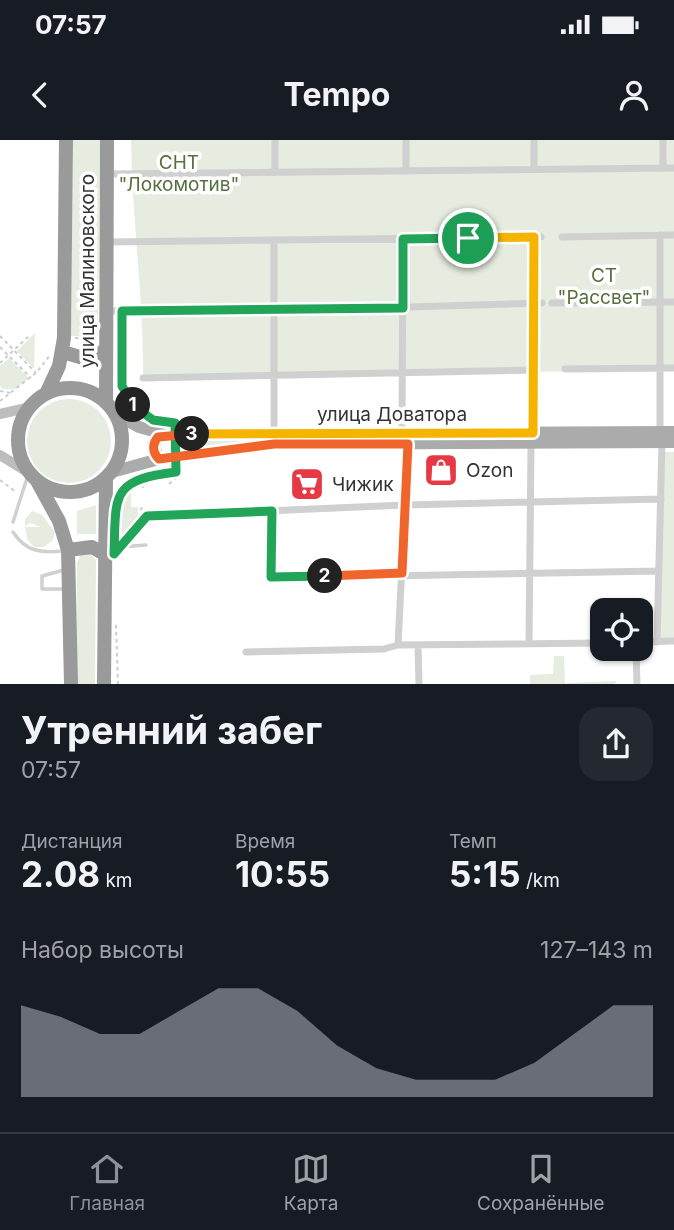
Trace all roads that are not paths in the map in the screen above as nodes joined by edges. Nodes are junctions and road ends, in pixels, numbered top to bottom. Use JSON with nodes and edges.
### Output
{"nodes":[{"id":1,"x":66,"y":140,"type":"edge"},
{"id":2,"x":107,"y":140,"type":"edge"},
{"id":3,"x":275,"y":140,"type":"edge"},
{"id":4,"x":406,"y":140,"type":"edge"},
{"id":5,"x":534,"y":140,"type":"edge"},
{"id":6,"x":663,"y":140,"type":"edge"},
{"id":7,"x":663,"y":168,"type":"junction"},
{"id":8,"x":674,"y":168,"type":"edge"},
{"id":9,"x":534,"y":169,"type":"junction"},
{"id":10,"x":275,"y":172,"type":"junction"},
{"id":11,"x":406,"y":172,"type":"junction"},
{"id":12,"x":107,"y":174,"type":"junction"},
{"id":13,"x":674,"y":234,"type":"edge"},
{"id":14,"x":660,"y":235,"type":"junction"},
{"id":15,"x":562,"y":237,"type":"dead end"},
{"id":16,"x":403,"y":239,"type":"junction"},
{"id":17,"x":274,"y":240,"type":"junction"},
{"id":18,"x":107,"y":242,"type":"junction"},
{"id":19,"x":660,"y":302,"type":"junction"},
{"id":20,"x":674,"y":302,"type":"edge"},
{"id":21,"x":533,"y":303,"type":"junction"},
{"id":22,"x":542,"y":303,"type":"dead end"},
{"id":23,"x":552,"y":303,"type":"dead end"},
{"id":24,"x":403,"y":308,"type":"junction"},
{"id":25,"x":107,"y":311,"type":"junction"},
{"id":26,"x":273,"y":311,"type":"junction"},
{"id":27,"x":111,"y":343,"type":"junction"},
{"id":28,"x":59,"y":347,"type":"junction"},
{"id":29,"x":660,"y":368,"type":"junction"},
{"id":30,"x":674,"y":368,"type":"edge"},
{"id":31,"x":565,"y":369,"type":"dead end"},
{"id":32,"x":533,"y":370,"type":"junction"},
{"id":33,"x":404,"y":372,"type":"junction"},
{"id":34,"x":274,"y":375,"type":"junction"},
{"id":35,"x":143,"y":378,"type":"dead end"},
{"id":36,"x":46,"y":394,"type":"junction"},
{"id":37,"x":31,"y":407,"type":"junction"},
{"id":38,"x":111,"y":408,"type":"junction"},
{"id":39,"x":0,"y":414,"type":"edge"},
{"id":40,"x":674,"y":432,"type":"edge"},
{"id":41,"x":274,"y":433,"type":"junction"},
{"id":42,"x":170,"y":434,"type":"junction"},
{"id":43,"x":405,"y":439,"type":"junction"},
{"id":44,"x":532,"y":439,"type":"junction"},
{"id":45,"x":665,"y":439,"type":"edge"},
{"id":46,"x":0,"y":455,"type":"edge"},
{"id":47,"x":159,"y":459,"type":"junction"},
{"id":48,"x":109,"y":475,"type":"junction"},
{"id":49,"x":33,"y":476,"type":"junction"},
{"id":50,"x":661,"y":499,"type":"junction"},
{"id":51,"x":530,"y":502,"type":"junction"},
{"id":52,"x":405,"y":505,"type":"junction"},
{"id":53,"x":272,"y":511,"type":"junction"},
{"id":54,"x":150,"y":516,"type":"joint"},
{"id":55,"x":13,"y":522,"type":"dead end"},
{"id":56,"x":13,"y":532,"type":"dead end"},
{"id":57,"x":146,"y":545,"type":"dead end"},
{"id":58,"x":120,"y":547,"type":"junction"},
{"id":59,"x":68,"y":550,"type":"junction"},
{"id":60,"x":106,"y":555,"type":"junction"},
{"id":61,"x":70,"y":569,"type":"junction"},
{"id":62,"x":659,"y":571,"type":"junction"},
{"id":63,"x":402,"y":573,"type":"junction"},
{"id":64,"x":530,"y":573,"type":"junction"},
{"id":65,"x":70,"y":589,"type":"junction"},
{"id":66,"x":674,"y":641,"type":"edge"},
{"id":67,"x":653,"y":642,"type":"edge"},
{"id":68,"x":657,"y":642,"type":"junction"},
{"id":69,"x":529,"y":643,"type":"junction"},
{"id":70,"x":590,"y":643,"type":"edge"},
{"id":71,"x":398,"y":645,"type":"junction"},
{"id":72,"x":418,"y":645,"type":"junction"},
{"id":73,"x":246,"y":652,"type":"dead end"},
{"id":74,"x":636,"y":661,"type":"edge"},
{"id":75,"x":71,"y":684,"type":"edge"},
{"id":76,"x":104,"y":684,"type":"edge"},
{"id":77,"x":419,"y":684,"type":"edge"},
{"id":78,"x":637,"y":684,"type":"edge"}],
"edges":[{"from":1,"to":28,"type":"highway","name":"улица Малиновского"},
{"from":2,"to":12,"type":"highway","name":"улица Малиновского"},
{"from":3,"to":10,"type":"street"},
{"from":4,"to":11,"type":"street"},
{"from":5,"to":9,"type":"street"},
{"from":6,"to":7,"type":"street"},
{"from":7,"to":8,"type":"street"},
{"from":7,"to":9,"type":"street"},
{"from":9,"to":11,"type":"street"},
{"from":10,"to":11,"type":"street"},
{"from":10,"to":12,"type":"street"},
{"from":12,"to":18,"type":"highway","name":"улица Малиновского"},
{"from":13,"to":14,"type":"street"},
{"from":14,"to":15,"type":"street"},
{"from":14,"to":19,"type":"street"},
{"from":16,"to":17,"type":"street"},
{"from":16,"to":21,"type":"street"},
{"from":16,"to":24,"type":"street"},
{"from":17,"to":18,"type":"street"},
{"from":17,"to":26,"type":"street"},
{"from":18,"to":25,"type":"highway","name":"улица Малиновского"},
{"from":19,"to":20,"type":"street"},
{"from":19,"to":23,"type":"street"},
{"from":19,"to":29,"type":"street"},
{"from":21,"to":22,"type":"street"},
{"from":21,"to":24,"type":"street"},
{"from":21,"to":32,"type":"street"},
{"from":24,"to":26,"type":"street"},
{"from":24,"to":33,"type":"street"},
{"from":25,"to":26,"type":"street"},
{"from":25,"to":27,"type":"highway","name":"улица Малиновского"},
{"from":26,"to":34,"type":"street"},
{"from":27,"to":28,"type":"highway"},
{"from":27,"to":38,"type":"highway","name":"улица Малиновского"},
{"from":28,"to":36,"type":"highway","name":"улица Малиновского"},
{"from":29,"to":30,"type":"street"},
{"from":29,"to":31,"type":"street"},
{"from":29,"to":45,"type":"street"},
{"from":32,"to":33,"type":"street"},
{"from":32,"to":44,"type":"street"},
{"from":33,"to":34,"type":"street"},
{"from":33,"to":43,"type":"street"},
{"from":34,"to":35,"type":"street"},
{"from":34,"to":41,"type":"street"},
{"from":36,"to":37,"type":"highway"},
{"from":36,"to":38,"type":"highway"},
{"from":37,"to":39,"type":"street"},
{"from":37,"to":49,"type":"highway"},
{"from":38,"to":42,"type":"main road","name":"улица Доватора"},
{"from":38,"to":48,"type":"highway"},
{"from":40,"to":45,"type":"main road","name":"улица Доватора"},
{"from":41,"to":42,"type":"main road","name":"улица Доватора"},
{"from":41,"to":43,"type":"main road","name":"улица Доватора"},
{"from":42,"to":47,"type":"main road"},
{"from":43,"to":44,"type":"main road","name":"улица Доватора"},
{"from":43,"to":47,"type":"main road","name":"улица Доватора"},
{"from":43,"to":52,"type":"street"},
{"from":44,"to":45,"type":"main road","name":"улица Доватора"},
{"from":44,"to":51,"type":"street"},
{"from":45,"to":50,"type":"street"},
{"from":46,"to":49,"type":"street"},
{"from":47,"to":48,"type":"main road","name":"улица Доватора"},
{"from":48,"to":49,"type":"highway"},
{"from":48,"to":60,"type":"highway"},
{"from":49,"to":55,"type":"lane"},
{"from":49,"to":59,"type":"highway"},
{"from":50,"to":51,"type":"street"},
{"from":50,"to":62,"type":"street"},
{"from":51,"to":52,"type":"street"},
{"from":51,"to":64,"type":"street"},
{"from":52,"to":53,"type":"street"},
{"from":52,"to":63,"type":"street"},
{"from":53,"to":54,"type":"street"},
{"from":53,"to":63,"type":"street"},
{"from":54,"to":58,"type":"lane"},
{"from":56,"to":59,"type":"lane"},
{"from":57,"to":58,"type":"lane"},
{"from":58,"to":60,"type":"lane"},
{"from":59,"to":60,"type":"highway"},
{"from":59,"to":61,"type":"highway"},
{"from":60,"to":76,"type":"highway"},
{"from":61,"to":65,"type":"highway"},
{"from":61,"to":65,"type":"lane"},
{"from":62,"to":64,"type":"street"},
{"from":62,"to":68,"type":"street"},
{"from":63,"to":64,"type":"street"},
{"from":63,"to":71,"type":"street"},
{"from":64,"to":69,"type":"street"},
{"from":65,"to":75,"type":"highway"},
{"from":66,"to":68,"type":"street"},
{"from":67,"to":68,"type":"street"},
{"from":69,"to":70,"type":"street"},
{"from":69,"to":72,"type":"street"},
{"from":71,"to":72,"type":"street"},
{"from":71,"to":73,"type":"street"},
{"from":72,"to":77,"type":"street"},
{"from":74,"to":78,"type":"street"}]}
